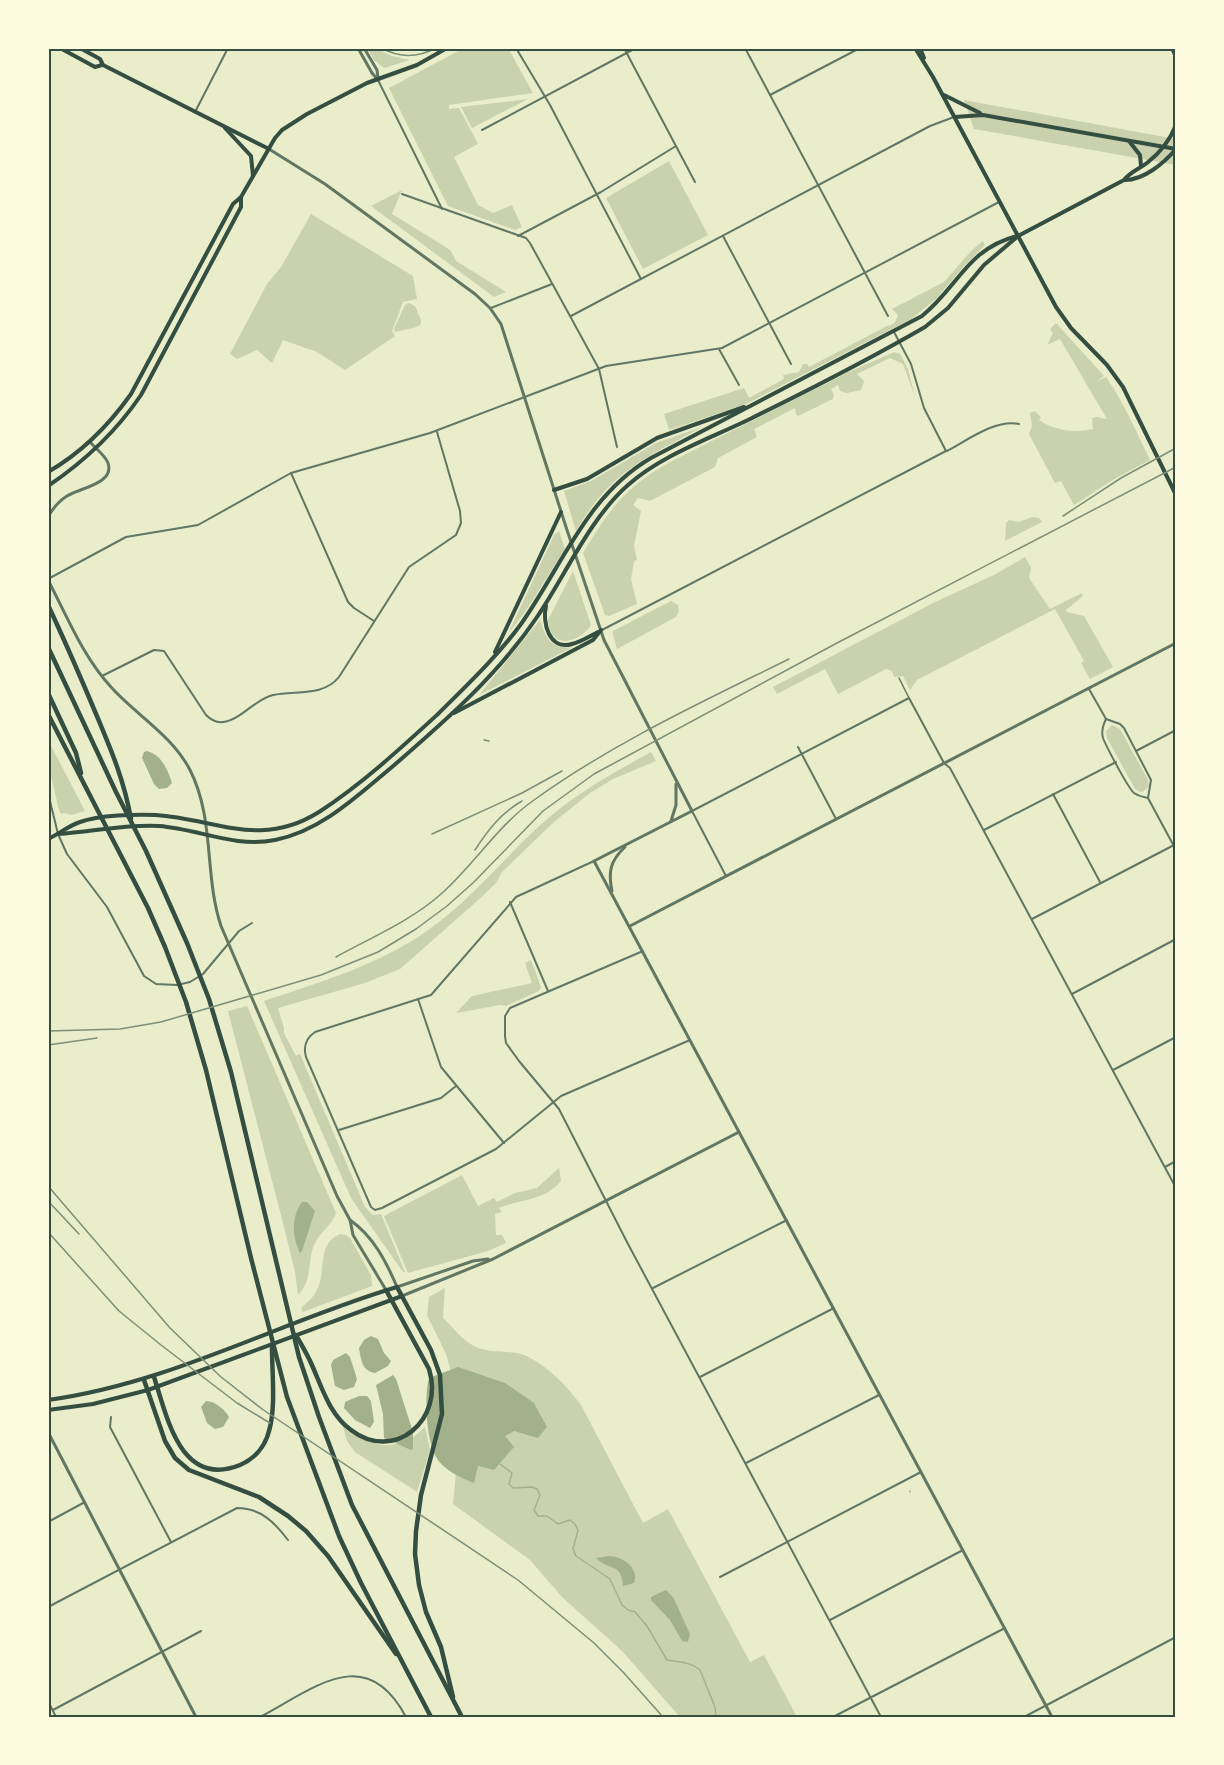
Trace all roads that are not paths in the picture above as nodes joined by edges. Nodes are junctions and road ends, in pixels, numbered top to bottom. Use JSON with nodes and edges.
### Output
{"nodes":[{"id":1,"x":60,"y":48,"type":"edge"},
{"id":2,"x":80,"y":48,"type":"edge"},
{"id":3,"x":228,"y":48,"type":"edge"},
{"id":4,"x":358,"y":48,"type":"edge"},
{"id":5,"x":364,"y":48,"type":"edge"},
{"id":6,"x":447,"y":48,"type":"edge"},
{"id":7,"x":516,"y":48,"type":"edge"},
{"id":8,"x":624,"y":48,"type":"edge"},
{"id":9,"x":636,"y":48,"type":"edge"},
{"id":10,"x":745,"y":48,"type":"edge"},
{"id":11,"x":860,"y":48,"type":"edge"},
{"id":12,"x":915,"y":48,"type":"edge"},
{"id":13,"x":920,"y":48,"type":"edge"},
{"id":14,"x":1172,"y":48,"type":"edge"},
{"id":15,"x":627,"y":53,"type":"junction"},
{"id":16,"x":1176,"y":57,"type":"edge"},
{"id":17,"x":926,"y":64,"type":"junction"},
{"id":18,"x":103,"y":65,"type":"junction"},
{"id":19,"x":378,"y":80,"type":"junction"},
{"id":20,"x":770,"y":94,"type":"junction"},
{"id":21,"x":943,"y":94,"type":"junction"},
{"id":22,"x":544,"y":97,"type":"junction"},
{"id":23,"x":195,"y":113,"type":"junction"},
{"id":24,"x":983,"y":115,"type":"junction"},
{"id":25,"x":955,"y":117,"type":"junction"},
{"id":26,"x":1176,"y":125,"type":"edge"},
{"id":27,"x":222,"y":126,"type":"junction"},
{"id":28,"x":482,"y":130,"type":"dead end"},
{"id":29,"x":1128,"y":141,"type":"junction"},
{"id":30,"x":676,"y":146,"type":"junction"},
{"id":31,"x":1163,"y":147,"type":"junction"},
{"id":32,"x":269,"y":149,"type":"junction"},
{"id":33,"x":1176,"y":149,"type":"edge"},
{"id":34,"x":1139,"y":168,"type":"junction"},
{"id":35,"x":253,"y":179,"type":"junction"},
{"id":36,"x":1124,"y":180,"type":"junction"},
{"id":37,"x":695,"y":182,"type":"dead end"},
{"id":38,"x":818,"y":185,"type":"junction"},
{"id":39,"x":402,"y":194,"type":"dead end"},
{"id":40,"x":597,"y":194,"type":"junction"},
{"id":41,"x":241,"y":197,"type":"junction"},
{"id":42,"x":1000,"y":202,"type":"junction"},
{"id":43,"x":442,"y":209,"type":"junction"},
{"id":44,"x":518,"y":236,"type":"junction"},
{"id":45,"x":723,"y":236,"type":"junction"},
{"id":46,"x":1018,"y":236,"type":"junction"},
{"id":47,"x":864,"y":272,"type":"junction"},
{"id":48,"x":641,"y":279,"type":"junction"},
{"id":49,"x":552,"y":284,"type":"junction"},
{"id":50,"x":490,"y":308,"type":"junction"},
{"id":51,"x":571,"y":316,"type":"junction"},
{"id":52,"x":888,"y":316,"type":"dead end"},
{"id":53,"x":769,"y":323,"type":"junction"},
{"id":54,"x":894,"y":332,"type":"junction"},
{"id":55,"x":899,"y":341,"type":"junction"},
{"id":56,"x":719,"y":349,"type":"junction"},
{"id":57,"x":791,"y":364,"type":"dead end"},
{"id":58,"x":599,"y":369,"type":"junction"},
{"id":59,"x":739,"y":385,"type":"dead end"},
{"id":60,"x":525,"y":397,"type":"junction"},
{"id":61,"x":756,"y":403,"type":"junction"},
{"id":62,"x":1019,"y":424,"type":"dead end"},
{"id":63,"x":436,"y":431,"type":"junction"},
{"id":64,"x":90,"y":442,"type":"junction"},
{"id":65,"x":617,"y":447,"type":"dead end"},
{"id":66,"x":96,"y":449,"type":"junction"},
{"id":67,"x":946,"y":451,"type":"junction"},
{"id":68,"x":48,"y":472,"type":"edge"},
{"id":69,"x":291,"y":473,"type":"junction"},
{"id":70,"x":48,"y":486,"type":"edge"},
{"id":71,"x":554,"y":490,"type":"junction"},
{"id":72,"x":1176,"y":495,"type":"edge"},
{"id":73,"x":561,"y":512,"type":"junction"},
{"id":74,"x":48,"y":517,"type":"edge"},
{"id":75,"x":48,"y":580,"type":"edge"},
{"id":76,"x":550,"y":597,"type":"junction"},
{"id":77,"x":48,"y":605,"type":"edge"},
{"id":78,"x":374,"y":621,"type":"junction"},
{"id":79,"x":601,"y":630,"type":"junction"},
{"id":80,"x":1176,"y":643,"type":"edge"},
{"id":81,"x":48,"y":647,"type":"edge"},
{"id":82,"x":492,"y":660,"type":"junction"},
{"id":83,"x":102,"y":676,"type":"junction"},
{"id":84,"x":899,"y":678,"type":"dead end"},
{"id":85,"x":1089,"y":688,"type":"junction"},
{"id":86,"x":48,"y":693,"type":"edge"},
{"id":87,"x":909,"y":698,"type":"junction"},
{"id":88,"x":48,"y":714,"type":"edge"},
{"id":89,"x":446,"y":718,"type":"junction"},
{"id":90,"x":1106,"y":719,"type":"junction"},
{"id":91,"x":1176,"y":730,"type":"edge"},
{"id":92,"x":798,"y":747,"type":"dead end"},
{"id":93,"x":1137,"y":751,"type":"junction"},
{"id":94,"x":802,"y":754,"type":"junction"},
{"id":95,"x":1116,"y":762,"type":"junction"},
{"id":96,"x":944,"y":763,"type":"junction"},
{"id":97,"x":83,"y":779,"type":"junction"},
{"id":98,"x":675,"y":780,"type":"junction"},
{"id":99,"x":48,"y":793,"type":"edge"},
{"id":100,"x":1053,"y":794,"type":"junction"},
{"id":101,"x":1148,"y":798,"type":"junction"},
{"id":102,"x":692,"y":811,"type":"junction"},
{"id":103,"x":836,"y":819,"type":"junction"},
{"id":104,"x":671,"y":821,"type":"junction"},
{"id":105,"x":132,"y":825,"type":"junction"},
{"id":106,"x":206,"y":825,"type":"junction"},
{"id":107,"x":984,"y":830,"type":"junction"},
{"id":108,"x":58,"y":834,"type":"junction"},
{"id":109,"x":209,"y":836,"type":"junction"},
{"id":110,"x":48,"y":840,"type":"edge"},
{"id":111,"x":629,"y":843,"type":"junction"},
{"id":112,"x":1175,"y":844,"type":"edge"},
{"id":113,"x":1176,"y":850,"type":"edge"},
{"id":114,"x":594,"y":861,"type":"junction"},
{"id":115,"x":726,"y":876,"type":"junction"},
{"id":116,"x":1101,"y":883,"type":"junction"},
{"id":117,"x":614,"y":896,"type":"junction"},
{"id":118,"x":510,"y":902,"type":"junction"},
{"id":119,"x":1032,"y":919,"type":"junction"},
{"id":120,"x":252,"y":923,"type":"dead end"},
{"id":121,"x":630,"y":926,"type":"junction"},
{"id":122,"x":1176,"y":939,"type":"edge"},
{"id":123,"x":643,"y":951,"type":"junction"},
{"id":124,"x":549,"y":991,"type":"junction"},
{"id":125,"x":1072,"y":993,"type":"junction"},
{"id":126,"x":418,"y":999,"type":"junction"},
{"id":127,"x":1176,"y":1037,"type":"edge"},
{"id":128,"x":690,"y":1040,"type":"junction"},
{"id":129,"x":1113,"y":1070,"type":"junction"},
{"id":130,"x":456,"y":1086,"type":"junction"},
{"id":131,"x":554,"y":1102,"type":"junction"},
{"id":132,"x":339,"y":1131,"type":"junction"},
{"id":133,"x":739,"y":1132,"type":"junction"},
{"id":134,"x":504,"y":1143,"type":"junction"},
{"id":135,"x":1176,"y":1161,"type":"edge"},
{"id":136,"x":1165,"y":1167,"type":"junction"},
{"id":137,"x":1176,"y":1188,"type":"edge"},
{"id":138,"x":606,"y":1200,"type":"junction"},
{"id":139,"x":351,"y":1220,"type":"junction"},
{"id":140,"x":787,"y":1220,"type":"junction"},
{"id":141,"x":493,"y":1259,"type":"junction"},
{"id":142,"x":397,"y":1287,"type":"junction"},
{"id":143,"x":652,"y":1288,"type":"junction"},
{"id":144,"x":386,"y":1290,"type":"junction"},
{"id":145,"x":402,"y":1296,"type":"junction"},
{"id":146,"x":391,"y":1301,"type":"junction"},
{"id":147,"x":834,"y":1308,"type":"junction"},
{"id":148,"x":292,"y":1329,"type":"junction"},
{"id":149,"x":272,"y":1340,"type":"junction"},
{"id":150,"x":154,"y":1377,"type":"junction"},
{"id":151,"x":699,"y":1377,"type":"junction"},
{"id":152,"x":144,"y":1380,"type":"junction"},
{"id":153,"x":157,"y":1387,"type":"junction"},
{"id":154,"x":148,"y":1390,"type":"junction"},
{"id":155,"x":879,"y":1395,"type":"junction"},
{"id":156,"x":48,"y":1400,"type":"edge"},
{"id":157,"x":50,"y":1410,"type":"edge"},
{"id":158,"x":111,"y":1417,"type":"dead end"},
{"id":159,"x":48,"y":1432,"type":"edge"},
{"id":160,"x":746,"y":1463,"type":"junction"},
{"id":161,"x":921,"y":1472,"type":"junction"},
{"id":162,"x":85,"y":1502,"type":"junction"},
{"id":163,"x":48,"y":1522,"type":"edge"},
{"id":164,"x":288,"y":1540,"type":"dead end"},
{"id":165,"x":787,"y":1541,"type":"junction"},
{"id":166,"x":171,"y":1542,"type":"junction"},
{"id":167,"x":963,"y":1550,"type":"junction"},
{"id":168,"x":120,"y":1569,"type":"junction"},
{"id":169,"x":720,"y":1577,"type":"dead end"},
{"id":170,"x":48,"y":1607,"type":"edge"},
{"id":171,"x":829,"y":1620,"type":"junction"},
{"id":172,"x":1005,"y":1628,"type":"junction"},
{"id":173,"x":201,"y":1631,"type":"dead end"},
{"id":174,"x":1176,"y":1637,"type":"edge"},
{"id":175,"x":163,"y":1651,"type":"junction"},
{"id":176,"x":409,"y":1674,"type":"junction"},
{"id":177,"x":870,"y":1698,"type":"junction"},
{"id":178,"x":48,"y":1701,"type":"edge"},
{"id":179,"x":456,"y":1706,"type":"junction"},
{"id":180,"x":1046,"y":1706,"type":"junction"},
{"id":181,"x":53,"y":1710,"type":"junction"},
{"id":182,"x":56,"y":1717,"type":"edge"},
{"id":183,"x":196,"y":1717,"type":"edge"},
{"id":184,"x":260,"y":1717,"type":"edge"},
{"id":185,"x":406,"y":1717,"type":"edge"},
{"id":186,"x":431,"y":1717,"type":"edge"},
{"id":187,"x":462,"y":1717,"type":"edge"},
{"id":188,"x":833,"y":1717,"type":"edge"},
{"id":189,"x":881,"y":1717,"type":"edge"},
{"id":190,"x":1024,"y":1717,"type":"edge"},
{"id":191,"x":1052,"y":1717,"type":"edge"}],
"edges":[{"from":1,"to":18,"type":"main road"},
{"from":2,"to":18,"type":"main road"},
{"from":3,"to":23,"type":"street"},
{"from":4,"to":19,"type":"street"},
{"from":5,"to":19,"type":"street"},
{"from":6,"to":19,"type":"main road"},
{"from":7,"to":22,"type":"street"},
{"from":8,"to":15,"type":"street"},
{"from":9,"to":15,"type":"street"},
{"from":10,"to":20,"type":"street"},
{"from":11,"to":20,"type":"street"},
{"from":12,"to":17,"type":"main road"},
{"from":13,"to":17,"type":"main road"},
{"from":14,"to":16,"type":"main road"},
{"from":15,"to":22,"type":"street"},
{"from":15,"to":30,"type":"street"},
{"from":17,"to":21,"type":"main road"},
{"from":18,"to":23,"type":"main road"},
{"from":19,"to":32,"type":"main road"},
{"from":19,"to":43,"type":"street"},
{"from":20,"to":38,"type":"street"},
{"from":21,"to":24,"type":"main road"},
{"from":21,"to":25,"type":"main road"},
{"from":22,"to":28,"type":"street"},
{"from":22,"to":40,"type":"street"},
{"from":23,"to":27,"type":"main road"},
{"from":24,"to":25,"type":"main road"},
{"from":24,"to":29,"type":"main road"},
{"from":25,"to":38,"type":"street"},
{"from":25,"to":42,"type":"main road"},
{"from":26,"to":31,"type":"main road"},
{"from":27,"to":32,"type":"main road"},
{"from":27,"to":35,"type":"main road"},
{"from":29,"to":31,"type":"main road"},
{"from":29,"to":34,"type":"main road"},
{"from":30,"to":37,"type":"street"},
{"from":30,"to":40,"type":"street"},
{"from":31,"to":33,"type":"main road"},
{"from":31,"to":34,"type":"main road"},
{"from":32,"to":35,"type":"main road"},
{"from":32,"to":50,"type":"street"},
{"from":33,"to":36,"type":"main road"},
{"from":34,"to":36,"type":"main road"},
{"from":35,"to":41,"type":"main road"},
{"from":36,"to":46,"type":"main road"},
{"from":38,"to":45,"type":"street"},
{"from":38,"to":47,"type":"street"},
{"from":39,"to":43,"type":"street"},
{"from":40,"to":44,"type":"street"},
{"from":40,"to":48,"type":"street"},
{"from":41,"to":64,"type":"main road"},
{"from":41,"to":66,"type":"main road"},
{"from":42,"to":46,"type":"main road"},
{"from":42,"to":47,"type":"street"},
{"from":43,"to":44,"type":"street"},
{"from":44,"to":49,"type":"street"},
{"from":45,"to":48,"type":"street"},
{"from":45,"to":53,"type":"street"},
{"from":46,"to":54,"type":"main road"},
{"from":46,"to":55,"type":"main road"},
{"from":46,"to":72,"type":"main road"},
{"from":47,"to":52,"type":"street"},
{"from":47,"to":53,"type":"street"},
{"from":48,"to":51,"type":"street"},
{"from":49,"to":50,"type":"street"},
{"from":49,"to":51,"type":"street"},
{"from":50,"to":60,"type":"street"},
{"from":51,"to":58,"type":"street"},
{"from":53,"to":56,"type":"street"},
{"from":53,"to":57,"type":"street"},
{"from":54,"to":55,"type":"street"},
{"from":54,"to":61,"type":"main road"},
{"from":55,"to":67,"type":"street"},
{"from":55,"to":76,"type":"main road"},
{"from":56,"to":58,"type":"street"},
{"from":56,"to":59,"type":"street"},
{"from":58,"to":60,"type":"street"},
{"from":58,"to":65,"type":"street"},
{"from":60,"to":63,"type":"street"},
{"from":60,"to":71,"type":"street"},
{"from":61,"to":71,"type":"main road"},
{"from":61,"to":82,"type":"main road"},
{"from":62,"to":67,"type":"street"},
{"from":63,"to":69,"type":"street"},
{"from":63,"to":78,"type":"street"},
{"from":64,"to":66,"type":"street"},
{"from":64,"to":68,"type":"main road"},
{"from":66,"to":70,"type":"main road"},
{"from":66,"to":74,"type":"street"},
{"from":67,"to":79,"type":"street"},
{"from":69,"to":75,"type":"street"},
{"from":69,"to":78,"type":"street"},
{"from":71,"to":73,"type":"street"},
{"from":73,"to":79,"type":"street"},
{"from":73,"to":82,"type":"main road"},
{"from":75,"to":83,"type":"street"},
{"from":76,"to":79,"type":"main road"},
{"from":76,"to":89,"type":"main road"},
{"from":77,"to":105,"type":"highway"},
{"from":78,"to":83,"type":"street"},
{"from":79,"to":89,"type":"main road"},
{"from":79,"to":98,"type":"street"},
{"from":80,"to":85,"type":"street"},
{"from":81,"to":105,"type":"highway"},
{"from":82,"to":106,"type":"main road"},
{"from":83,"to":106,"type":"street"},
{"from":84,"to":87,"type":"lane"},
{"from":85,"to":90,"type":"street"},
{"from":85,"to":96,"type":"street"},
{"from":86,"to":97,"type":"highway"},
{"from":87,"to":94,"type":"street"},
{"from":87,"to":96,"type":"street"},
{"from":88,"to":97,"type":"highway"},
{"from":89,"to":109,"type":"main road"},
{"from":90,"to":93,"type":"street"},
{"from":90,"to":95,"type":"street"},
{"from":91,"to":93,"type":"street"},
{"from":92,"to":94,"type":"street"},
{"from":93,"to":101,"type":"street"},
{"from":94,"to":102,"type":"street"},
{"from":94,"to":103,"type":"street"},
{"from":95,"to":100,"type":"street"},
{"from":95,"to":101,"type":"street"},
{"from":96,"to":103,"type":"street"},
{"from":96,"to":107,"type":"street"},
{"from":97,"to":149,"type":"highway"},
{"from":98,"to":102,"type":"street"},
{"from":98,"to":104,"type":"street"},
{"from":99,"to":108,"type":"street"},
{"from":100,"to":107,"type":"street"},
{"from":100,"to":116,"type":"street"},
{"from":101,"to":112,"type":"street"},
{"from":102,"to":104,"type":"street"},
{"from":102,"to":115,"type":"street"},
{"from":103,"to":115,"type":"street"},
{"from":104,"to":111,"type":"street"},
{"from":105,"to":148,"type":"highway"},
{"from":106,"to":108,"type":"main road"},
{"from":106,"to":109,"type":"street"},
{"from":107,"to":119,"type":"street"},
{"from":108,"to":109,"type":"main road"},
{"from":108,"to":110,"type":"main road"},
{"from":108,"to":120,"type":"street"},
{"from":109,"to":139,"type":"street"},
{"from":111,"to":114,"type":"street"},
{"from":111,"to":117,"type":"street"},
{"from":112,"to":113,"type":"street"},
{"from":112,"to":116,"type":"street"},
{"from":114,"to":117,"type":"street"},
{"from":114,"to":118,"type":"street"},
{"from":115,"to":121,"type":"street"},
{"from":116,"to":119,"type":"street"},
{"from":117,"to":121,"type":"street"},
{"from":118,"to":124,"type":"street"},
{"from":118,"to":126,"type":"street"},
{"from":119,"to":125,"type":"street"},
{"from":121,"to":123,"type":"street"},
{"from":122,"to":125,"type":"street"},
{"from":123,"to":124,"type":"street"},
{"from":123,"to":128,"type":"street"},
{"from":124,"to":131,"type":"street"},
{"from":125,"to":129,"type":"street"},
{"from":126,"to":130,"type":"street"},
{"from":126,"to":132,"type":"street"},
{"from":127,"to":129,"type":"street"},
{"from":128,"to":131,"type":"street"},
{"from":128,"to":133,"type":"street"},
{"from":129,"to":136,"type":"street"},
{"from":130,"to":132,"type":"street"},
{"from":130,"to":134,"type":"street"},
{"from":131,"to":134,"type":"street"},
{"from":131,"to":138,"type":"street"},
{"from":132,"to":134,"type":"street"},
{"from":133,"to":138,"type":"street"},
{"from":133,"to":140,"type":"street"},
{"from":135,"to":136,"type":"street"},
{"from":136,"to":137,"type":"street"},
{"from":138,"to":141,"type":"street"},
{"from":138,"to":143,"type":"street"},
{"from":139,"to":142,"type":"street"},
{"from":139,"to":144,"type":"street"},
{"from":140,"to":143,"type":"street"},
{"from":140,"to":147,"type":"street"},
{"from":141,"to":142,"type":"street"},
{"from":141,"to":145,"type":"street"},
{"from":142,"to":144,"type":"main road"},
{"from":142,"to":145,"type":"highway"},
{"from":143,"to":151,"type":"street"},
{"from":144,"to":146,"type":"highway"},
{"from":144,"to":150,"type":"main road"},
{"from":145,"to":146,"type":"main road"},
{"from":145,"to":179,"type":"highway"},
{"from":146,"to":148,"type":"highway"},
{"from":146,"to":153,"type":"main road"},
{"from":147,"to":151,"type":"street"},
{"from":147,"to":155,"type":"street"},
{"from":148,"to":179,"type":"highway"},
{"from":149,"to":153,"type":"highway"},
{"from":149,"to":176,"type":"highway"},
{"from":150,"to":152,"type":"main road"},
{"from":150,"to":153,"type":"highway"},
{"from":151,"to":160,"type":"street"},
{"from":152,"to":154,"type":"highway"},
{"from":152,"to":156,"type":"main road"},
{"from":153,"to":154,"type":"main road"},
{"from":154,"to":157,"type":"main road"},
{"from":154,"to":176,"type":"highway"},
{"from":155,"to":160,"type":"street"},
{"from":155,"to":161,"type":"street"},
{"from":158,"to":166,"type":"street"},
{"from":159,"to":162,"type":"street"},
{"from":160,"to":165,"type":"street"},
{"from":161,"to":165,"type":"street"},
{"from":161,"to":167,"type":"street"},
{"from":162,"to":163,"type":"street"},
{"from":162,"to":168,"type":"street"},
{"from":164,"to":166,"type":"street"},
{"from":165,"to":169,"type":"street"},
{"from":165,"to":171,"type":"street"},
{"from":166,"to":168,"type":"street"},
{"from":167,"to":171,"type":"street"},
{"from":167,"to":172,"type":"street"},
{"from":168,"to":170,"type":"street"},
{"from":168,"to":175,"type":"street"},
{"from":171,"to":177,"type":"street"},
{"from":172,"to":177,"type":"street"},
{"from":172,"to":180,"type":"street"},
{"from":173,"to":175,"type":"street"},
{"from":174,"to":180,"type":"street"},
{"from":175,"to":181,"type":"street"},
{"from":175,"to":183,"type":"street"},
{"from":176,"to":186,"type":"highway"},
{"from":177,"to":188,"type":"street"},
{"from":177,"to":189,"type":"street"},
{"from":178,"to":181,"type":"street"},
{"from":179,"to":187,"type":"highway"},
{"from":180,"to":190,"type":"street"},
{"from":180,"to":191,"type":"street"},
{"from":181,"to":182,"type":"street"},
{"from":184,"to":185,"type":"street"}]}
